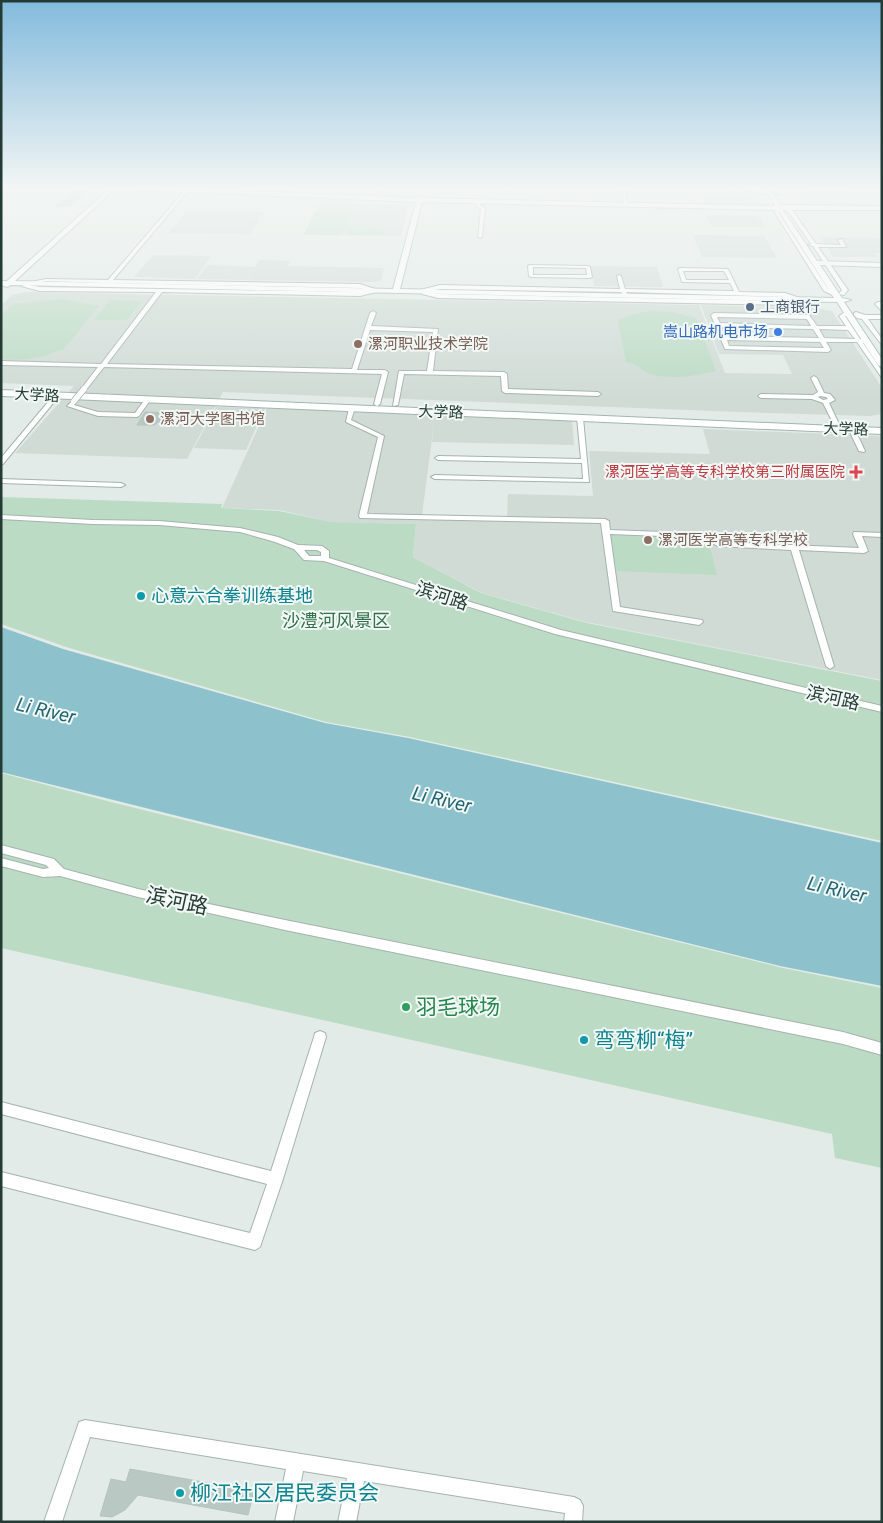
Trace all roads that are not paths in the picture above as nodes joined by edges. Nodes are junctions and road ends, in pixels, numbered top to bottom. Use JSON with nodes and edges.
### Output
{"nodes":[{"id":1,"x":30,"y":257,"type":"edge"},
{"id":2,"x":37,"y":257,"type":"edge"},
{"id":3,"x":130,"y":257,"type":"edge"},
{"id":4,"x":404,"y":257,"type":"edge"},
{"id":5,"x":813,"y":257,"type":"edge"},
{"id":6,"x":816,"y":257,"type":"edge"},
{"id":7,"x":816,"y":257,"type":"edge"},
{"id":8,"x":882,"y":265,"type":"edge"},
{"id":9,"x":820,"y":266,"type":"junction"},
{"id":10,"x":14,"y":271,"type":"junction"},
{"id":11,"x":22,"y":271,"type":"junction"},
{"id":12,"x":1,"y":276,"type":"edge"},
{"id":13,"x":619,"y":276,"type":"dead end"},
{"id":14,"x":560,"y":279,"type":"junction"},
{"id":15,"x":732,"y":282,"type":"junction"},
{"id":16,"x":108,"y":283,"type":"junction"},
{"id":17,"x":39,"y":284,"type":"junction"},
{"id":18,"x":3,"y":286,"type":"edge"},
{"id":19,"x":27,"y":286,"type":"junction"},
{"id":20,"x":828,"y":288,"type":"junction"},
{"id":21,"x":160,"y":291,"type":"junction"},
{"id":22,"x":372,"y":291,"type":"junction"},
{"id":23,"x":396,"y":291,"type":"junction"},
{"id":24,"x":562,"y":291,"type":"junction"},
{"id":25,"x":424,"y":292,"type":"junction"},
{"id":26,"x":623,"y":292,"type":"junction"},
{"id":27,"x":731,"y":296,"type":"junction"},
{"id":28,"x":840,"y":298,"type":"junction"},
{"id":29,"x":800,"y":299,"type":"junction"},
{"id":30,"x":770,"y":301,"type":"junction"},
{"id":31,"x":882,"y":304,"type":"edge"},
{"id":32,"x":882,"y":309,"type":"edge"},
{"id":33,"x":374,"y":313,"type":"dead end"},
{"id":34,"x":847,"y":313,"type":"junction"},
{"id":35,"x":738,"y":315,"type":"junction"},
{"id":36,"x":779,"y":316,"type":"junction"},
{"id":37,"x":859,"y":316,"type":"junction"},
{"id":38,"x":882,"y":317,"type":"edge"},
{"id":39,"x":868,"y":323,"type":"junction"},
{"id":40,"x":882,"y":323,"type":"edge"},
{"id":41,"x":718,"y":325,"type":"junction"},
{"id":42,"x":742,"y":325,"type":"junction"},
{"id":43,"x":784,"y":326,"type":"junction"},
{"id":44,"x":815,"y":327,"type":"junction"},
{"id":45,"x":368,"y":328,"type":"junction"},
{"id":46,"x":849,"y":328,"type":"junction"},
{"id":47,"x":723,"y":338,"type":"junction"},
{"id":48,"x":748,"y":339,"type":"junction"},
{"id":49,"x":792,"y":340,"type":"junction"},
{"id":50,"x":823,"y":340,"type":"junction"},
{"id":51,"x":862,"y":341,"type":"junction"},
{"id":52,"x":882,"y":343,"type":"edge"},
{"id":53,"x":752,"y":349,"type":"junction"},
{"id":54,"x":797,"y":349,"type":"junction"},
{"id":55,"x":882,"y":351,"type":"edge"},
{"id":56,"x":1,"y":363,"type":"edge"},
{"id":57,"x":102,"y":364,"type":"junction"},
{"id":58,"x":882,"y":365,"type":"edge"},
{"id":59,"x":354,"y":371,"type":"junction"},
{"id":60,"x":385,"y":372,"type":"junction"},
{"id":61,"x":401,"y":372,"type":"junction"},
{"id":62,"x":430,"y":373,"type":"junction"},
{"id":63,"x":882,"y":376,"type":"edge"},
{"id":64,"x":814,"y":378,"type":"dead end"},
{"id":65,"x":1,"y":389,"type":"edge"},
{"id":66,"x":1,"y":393,"type":"edge"},
{"id":67,"x":598,"y":394,"type":"dead end"},
{"id":68,"x":822,"y":394,"type":"junction"},
{"id":69,"x":56,"y":396,"type":"junction"},
{"id":70,"x":761,"y":396,"type":"dead end"},
{"id":71,"x":814,"y":397,"type":"junction"},
{"id":72,"x":148,"y":399,"type":"junction"},
{"id":73,"x":825,"y":402,"type":"junction"},
{"id":74,"x":377,"y":404,"type":"junction"},
{"id":75,"x":394,"y":405,"type":"junction"},
{"id":76,"x":352,"y":408,"type":"junction"},
{"id":77,"x":580,"y":418,"type":"junction"},
{"id":78,"x":739,"y":422,"type":"junction"},
{"id":79,"x":836,"y":424,"type":"junction"},
{"id":80,"x":882,"y":424,"type":"edge"},
{"id":81,"x":869,"y":428,"type":"junction"},
{"id":82,"x":852,"y":430,"type":"junction"},
{"id":83,"x":882,"y":432,"type":"edge"},
{"id":84,"x":862,"y":451,"type":"dead end"},
{"id":85,"x":438,"y":458,"type":"dead end"},
{"id":86,"x":584,"y":461,"type":"junction"},
{"id":87,"x":1,"y":463,"type":"edge"},
{"id":88,"x":435,"y":477,"type":"dead end"},
{"id":89,"x":1,"y":481,"type":"edge"},
{"id":90,"x":121,"y":485,"type":"dead end"},
{"id":91,"x":1,"y":517,"type":"edge"},
{"id":92,"x":606,"y":532,"type":"junction"},
{"id":93,"x":882,"y":535,"type":"edge"},
{"id":94,"x":794,"y":548,"type":"junction"},
{"id":95,"x":699,"y":622,"type":"dead end"},
{"id":96,"x":830,"y":666,"type":"dead end"},
{"id":97,"x":882,"y":709,"type":"edge"},
{"id":98,"x":1,"y":849,"type":"edge"},
{"id":99,"x":1,"y":862,"type":"edge"},
{"id":100,"x":60,"y":872,"type":"junction"},
{"id":101,"x":320,"y":1037,"type":"dead end"},
{"id":102,"x":882,"y":1049,"type":"edge"},
{"id":103,"x":1,"y":1108,"type":"edge"},
{"id":104,"x":1,"y":1179,"type":"edge"},
{"id":105,"x":276,"y":1179,"type":"junction"},
{"id":106,"x":296,"y":1462,"type":"junction"},
{"id":107,"x":357,"y":1471,"type":"junction"},
{"id":108,"x":53,"y":1522,"type":"edge"},
{"id":109,"x":284,"y":1522,"type":"edge"},
{"id":110,"x":347,"y":1522,"type":"edge"},
{"id":111,"x":573,"y":1522,"type":"edge"}],
"edges":[{"from":1,"to":10,"type":"main road"},
{"from":2,"to":11,"type":"main road"},
{"from":3,"to":16,"type":"street"},
{"from":4,"to":23,"type":"main road"},
{"from":5,"to":9,"type":"street"},
{"from":6,"to":9,"type":"main road"},
{"from":7,"to":9,"type":"street"},
{"from":8,"to":9,"type":"main road"},
{"from":9,"to":20,"type":"main road"},
{"from":9,"to":28,"type":"main road"},
{"from":10,"to":12,"type":"main road"},
{"from":10,"to":18,"type":"main road"},
{"from":11,"to":17,"type":"main road"},
{"from":11,"to":18,"type":"main road"},
{"from":13,"to":26,"type":"street"},
{"from":14,"to":14,"type":"street"},
{"from":14,"to":24,"type":"street"},
{"from":15,"to":15,"type":"street"},
{"from":15,"to":27,"type":"street"},
{"from":16,"to":17,"type":"main road"},
{"from":16,"to":22,"type":"main road"},
{"from":17,"to":19,"type":"main road"},
{"from":17,"to":22,"type":"main road"},
{"from":18,"to":19,"type":"main road"},
{"from":18,"to":19,"type":"main road"},
{"from":19,"to":21,"type":"street"},
{"from":20,"to":28,"type":"main road"},
{"from":20,"to":29,"type":"main road"},
{"from":21,"to":22,"type":"street"},
{"from":21,"to":57,"type":"street"},
{"from":22,"to":23,"type":"main road"},
{"from":23,"to":25,"type":"main road"},
{"from":24,"to":25,"type":"main road"},
{"from":24,"to":26,"type":"main road"},
{"from":25,"to":27,"type":"main road"},
{"from":26,"to":27,"type":"main road"},
{"from":27,"to":29,"type":"main road"},
{"from":27,"to":30,"type":"main road"},
{"from":27,"to":35,"type":"street"},
{"from":28,"to":29,"type":"main road"},
{"from":28,"to":34,"type":"main road"},
{"from":28,"to":37,"type":"main road"},
{"from":29,"to":30,"type":"main road"},
{"from":29,"to":34,"type":"main road"},
{"from":30,"to":36,"type":"street"},
{"from":31,"to":32,"type":"street"},
{"from":33,"to":45,"type":"street"},
{"from":34,"to":46,"type":"street"},
{"from":34,"to":51,"type":"main road"},
{"from":35,"to":36,"type":"street"},
{"from":35,"to":41,"type":"street"},
{"from":35,"to":42,"type":"street"},
{"from":36,"to":43,"type":"street"},
{"from":36,"to":44,"type":"street"},
{"from":37,"to":38,"type":"street"},
{"from":37,"to":39,"type":"street"},
{"from":37,"to":55,"type":"main road"},
{"from":39,"to":40,"type":"street"},
{"from":39,"to":52,"type":"street"},
{"from":41,"to":42,"type":"street"},
{"from":41,"to":47,"type":"street"},
{"from":42,"to":43,"type":"street"},
{"from":42,"to":48,"type":"street"},
{"from":43,"to":44,"type":"street"},
{"from":43,"to":49,"type":"street"},
{"from":44,"to":46,"type":"street"},
{"from":44,"to":50,"type":"street"},
{"from":45,"to":59,"type":"street"},
{"from":45,"to":62,"type":"street"},
{"from":46,"to":51,"type":"street"},
{"from":47,"to":48,"type":"street"},
{"from":47,"to":53,"type":"street"},
{"from":48,"to":49,"type":"street"},
{"from":48,"to":53,"type":"street"},
{"from":49,"to":50,"type":"street"},
{"from":49,"to":54,"type":"street"},
{"from":50,"to":51,"type":"street"},
{"from":50,"to":54,"type":"street"},
{"from":51,"to":58,"type":"main road"},
{"from":51,"to":63,"type":"street"},
{"from":53,"to":54,"type":"street"},
{"from":56,"to":57,"type":"street"},
{"from":57,"to":59,"type":"street"},
{"from":57,"to":72,"type":"street","bridge":true},
{"from":59,"to":60,"type":"street"},
{"from":60,"to":61,"type":"street"},
{"from":60,"to":74,"type":"street"},
{"from":61,"to":62,"type":"street"},
{"from":61,"to":75,"type":"street"},
{"from":62,"to":67,"type":"street"},
{"from":64,"to":68,"type":"street"},
{"from":65,"to":74,"type":"main road","name":"大学路"},
{"from":66,"to":69,"type":"main road","name":"大学路"},
{"from":68,"to":71,"type":"street"},
{"from":68,"to":73,"type":"street"},
{"from":69,"to":72,"type":"main road","name":"大学路"},
{"from":69,"to":87,"type":"street"},
{"from":70,"to":71,"type":"street"},
{"from":71,"to":73,"type":"street"},
{"from":72,"to":76,"type":"main road","name":"大学路"},
{"from":73,"to":79,"type":"street"},
{"from":74,"to":75,"type":"main road","name":"大学路"},
{"from":75,"to":78,"type":"main road","name":"大学路"},
{"from":76,"to":77,"type":"main road","name":"大学路"},
{"from":76,"to":92,"type":"street"},
{"from":77,"to":78,"type":"main road","name":"大学路"},
{"from":77,"to":86,"type":"street"},
{"from":78,"to":79,"type":"main road","name":"大学路"},
{"from":78,"to":82,"type":"main road","name":"大学路"},
{"from":79,"to":81,"type":"main road","name":"大学路"},
{"from":80,"to":81,"type":"main road"},
{"from":81,"to":82,"type":"main road","name":"大学路"},
{"from":81,"to":83,"type":"main road"},
{"from":82,"to":84,"type":"street"},
{"from":85,"to":86,"type":"street"},
{"from":86,"to":88,"type":"street"},
{"from":89,"to":90,"type":"street"},
{"from":91,"to":97,"type":"street","name":"滨河路"},
{"from":92,"to":94,"type":"street"},
{"from":92,"to":95,"type":"street"},
{"from":93,"to":94,"type":"street"},
{"from":94,"to":96,"type":"street"},
{"from":98,"to":100,"type":"street"},
{"from":99,"to":100,"type":"street","name":"滨河路"},
{"from":100,"to":102,"type":"street","name":"滨河路"},
{"from":101,"to":105,"type":"street"},
{"from":103,"to":105,"type":"street"},
{"from":104,"to":105,"type":"street"},
{"from":106,"to":107,"type":"street"},
{"from":106,"to":108,"type":"street"},
{"from":106,"to":109,"type":"street"},
{"from":107,"to":110,"type":"street"},
{"from":107,"to":111,"type":"street"}]}
